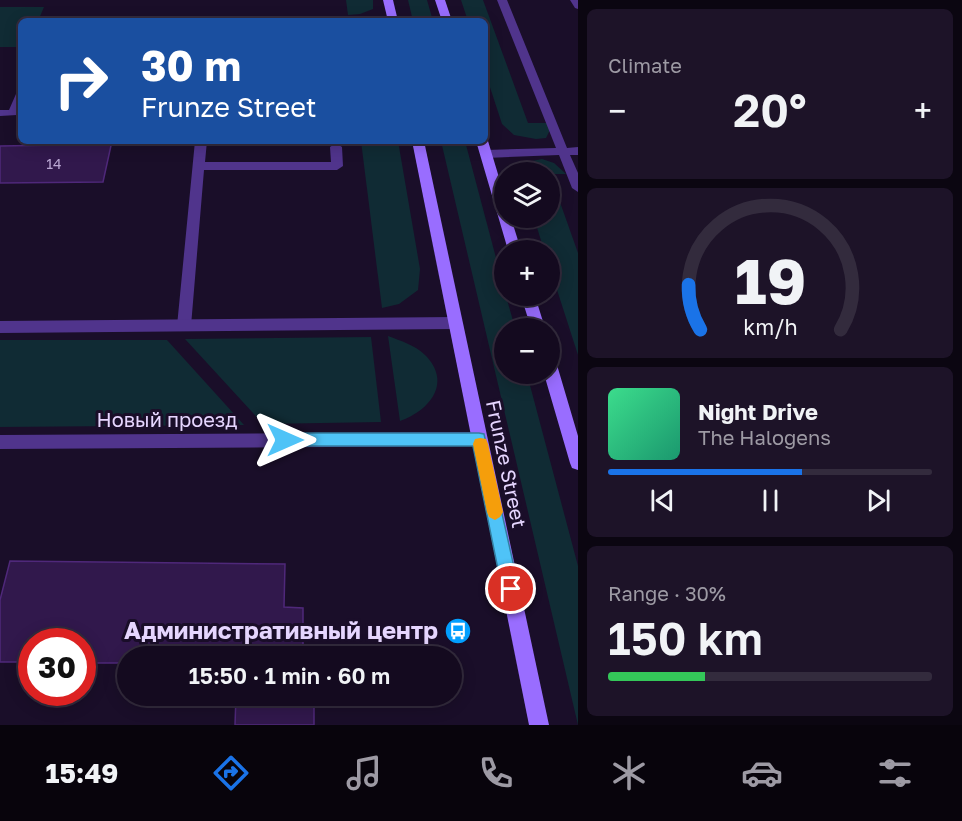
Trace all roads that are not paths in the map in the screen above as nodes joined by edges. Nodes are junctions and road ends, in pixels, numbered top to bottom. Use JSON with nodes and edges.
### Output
{"nodes":[{"id":1,"x":388,"y":0,"type":"edge"},
{"id":2,"x":441,"y":0,"type":"edge"},
{"id":3,"x":502,"y":0,"type":"edge"},
{"id":4,"x":575,"y":0,"type":"edge"},
{"id":5,"x":578,"y":6,"type":"edge"},
{"id":6,"x":392,"y":18,"type":"edge"},
{"id":7,"x":446,"y":18,"type":"edge"},
{"id":8,"x":18,"y":102,"type":"edge"},
{"id":9,"x":0,"y":113,"type":"edge"},
{"id":10,"x":201,"y":144,"type":"edge"},
{"id":11,"x":419,"y":144,"type":"edge"},
{"id":12,"x":483,"y":144,"type":"edge"},
{"id":13,"x":336,"y":147,"type":"dead end"},
{"id":14,"x":563,"y":151,"type":"junction"},
{"id":15,"x":578,"y":151,"type":"edge"},
{"id":16,"x":486,"y":154,"type":"junction"},
{"id":17,"x":199,"y":166,"type":"junction"},
{"id":18,"x":494,"y":182,"type":"edge"},
{"id":19,"x":578,"y":188,"type":"edge"},
{"id":20,"x":455,"y":323,"type":"junction"},
{"id":21,"x":184,"y":326,"type":"junction"},
{"id":22,"x":0,"y":327,"type":"edge"},
{"id":23,"x":556,"y":384,"type":"edge"},
{"id":24,"x":574,"y":433,"type":"edge"},
{"id":25,"x":479,"y":439,"type":"junction"},
{"id":26,"x":0,"y":442,"type":"edge"},
{"id":27,"x":578,"y":463,"type":"edge"},
{"id":28,"x":539,"y":725,"type":"edge"}],
"edges":[{"from":1,"to":6,"type":"main road"},
{"from":2,"to":7,"type":"main road"},
{"from":3,"to":14,"type":"street"},
{"from":4,"to":5,"type":"street"},
{"from":8,"to":9,"type":"street"},
{"from":10,"to":17,"type":"street"},
{"from":11,"to":20,"type":"main road","name":"Frunze Street"},
{"from":12,"to":16,"type":"main road"},
{"from":13,"to":17,"type":"street"},
{"from":14,"to":15,"type":"street"},
{"from":14,"to":16,"type":"street"},
{"from":14,"to":19,"type":"street"},
{"from":16,"to":18,"type":"main road"},
{"from":17,"to":21,"type":"street"},
{"from":20,"to":21,"type":"street"},
{"from":20,"to":25,"type":"main road","name":"Frunze Street"},
{"from":21,"to":22,"type":"street"},
{"from":23,"to":24,"type":"main road"},
{"from":24,"to":27,"type":"main road"},
{"from":25,"to":26,"type":"street","name":"Новый проезд"},
{"from":25,"to":28,"type":"main road","name":"Frunze Street"}]}
